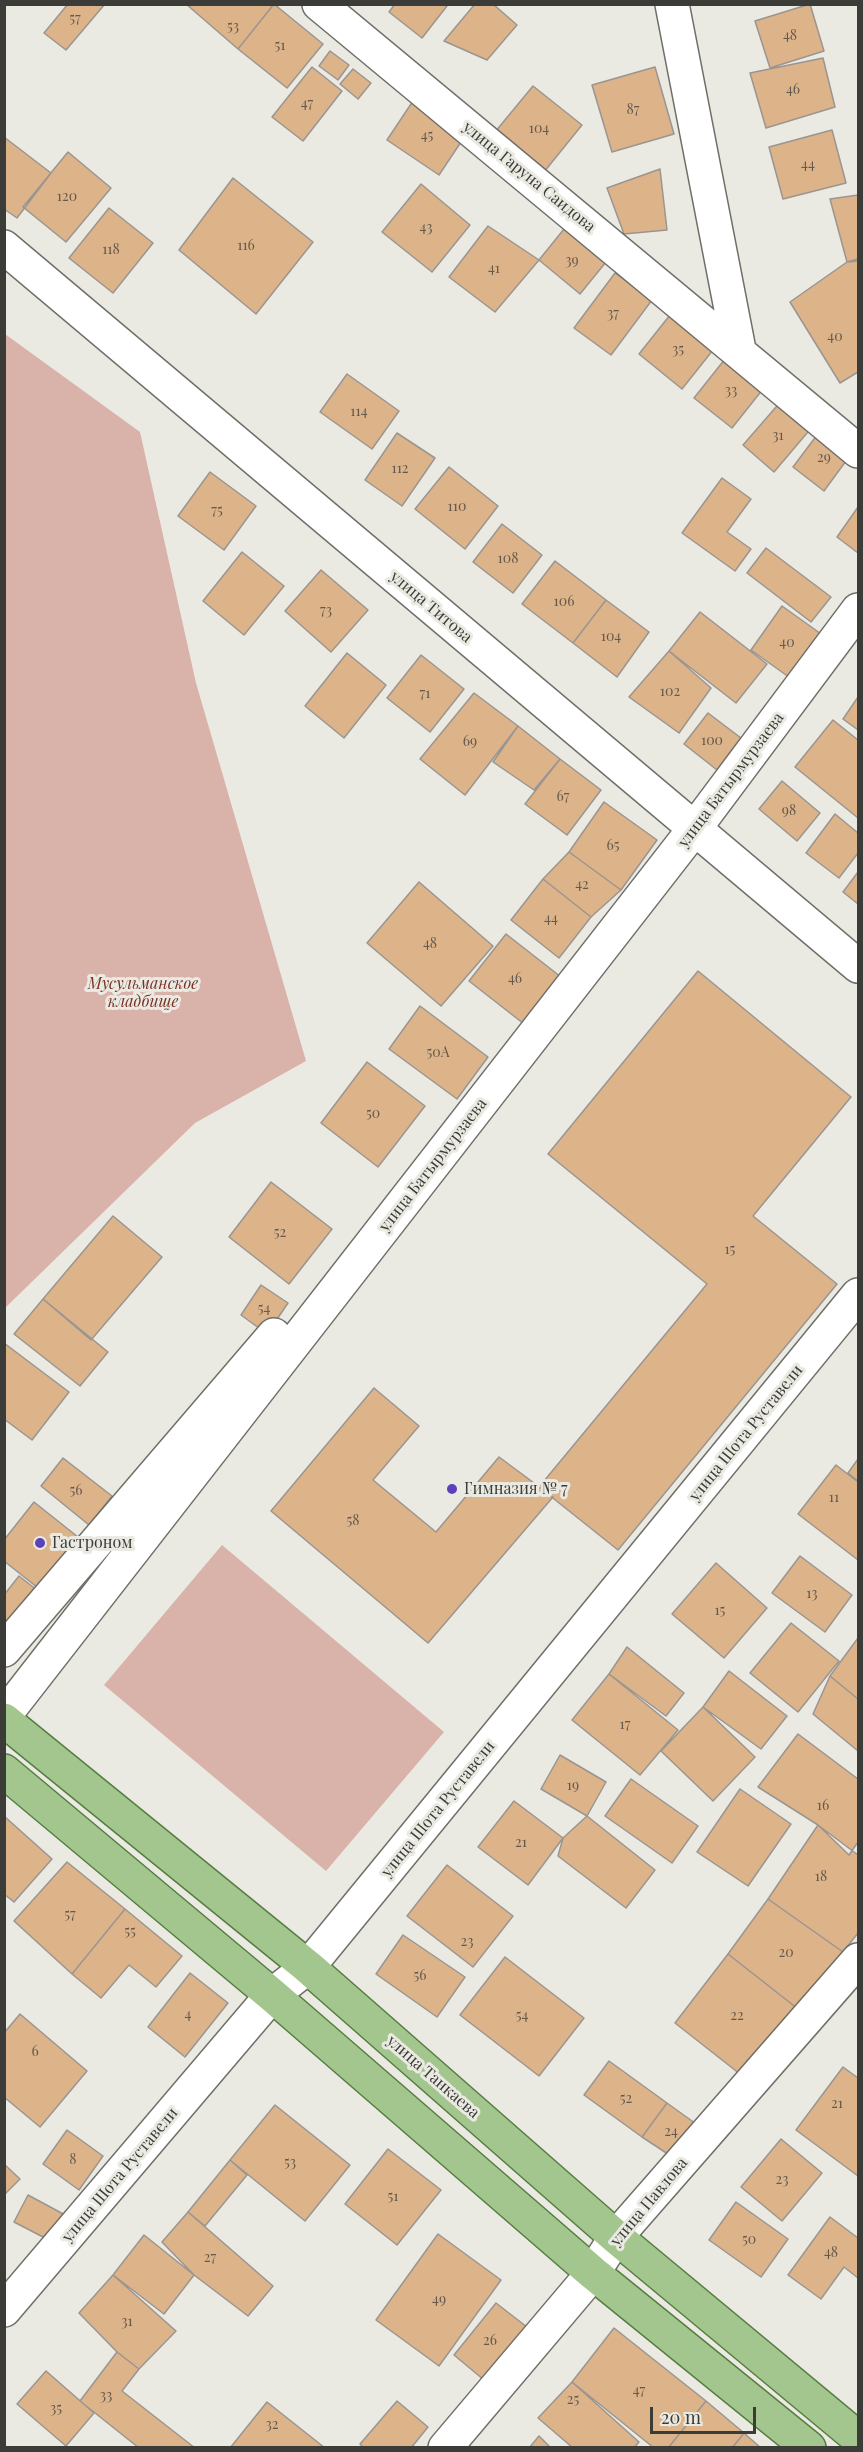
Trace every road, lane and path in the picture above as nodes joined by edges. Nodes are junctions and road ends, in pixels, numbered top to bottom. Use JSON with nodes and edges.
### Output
{"nodes":[{"id":1,"x":319,"y":4,"type":"edge"},
{"id":2,"x":672,"y":4,"type":"edge"},
{"id":3,"x":4,"y":247,"type":"edge"},
{"id":4,"x":739,"y":350,"type":"junction"},
{"id":5,"x":858,"y":451,"type":"edge"},
{"id":6,"x":858,"y":602,"type":"edge"},
{"id":7,"x":858,"y":610,"type":"edge"},
{"id":8,"x":693,"y":827,"type":"junction"},
{"id":9,"x":858,"y":966,"type":"edge"},
{"id":10,"x":858,"y":1295,"type":"edge"},
{"id":11,"x":4,"y":1650,"type":"edge"},
{"id":12,"x":4,"y":1718,"type":"edge"},
{"id":13,"x":4,"y":1771,"type":"edge"},
{"id":14,"x":858,"y":1960,"type":"edge"},
{"id":15,"x":308,"y":1967,"type":"junction"},
{"id":16,"x":272,"y":1995,"type":"junction"},
{"id":17,"x":616,"y":2237,"type":"junction"},
{"id":18,"x":593,"y":2273,"type":"junction"},
{"id":19,"x":4,"y":2310,"type":"edge"},
{"id":20,"x":858,"y":2438,"type":"edge"},
{"id":21,"x":445,"y":2448,"type":"edge"},
{"id":22,"x":809,"y":2448,"type":"edge"}],
"edges":[{"from":1,"to":4,"type":"street","name":"улица Гаруна Саидова"},
{"from":2,"to":4,"type":"street"},
{"from":3,"to":8,"type":"street","name":"улица Титова"},
{"from":4,"to":5,"type":"street","name":"улица Гаруна Саидова"},
{"from":6,"to":8,"type":"street","name":"улица Батырмурзаева"},
{"from":7,"to":8,"type":"street","name":"улица Батырмурзаева"},
{"from":8,"to":9,"type":"street","name":"улица Титова"},
{"from":8,"to":11,"type":"street","name":"улица Батырмурзаева"},
{"from":8,"to":12,"type":"street","name":"улица Батырмурзаева"},
{"from":10,"to":15,"type":"street","name":"улица Шота Руставели"},
{"from":12,"to":15,"type":"main road","name":"улица Танкаева"},
{"from":13,"to":16,"type":"main road"},
{"from":14,"to":17,"type":"street","name":"улица Павлова"},
{"from":15,"to":16,"type":"street","name":"улица Шота Руставели"},
{"from":15,"to":17,"type":"main road","name":"улица Танкаева"},
{"from":16,"to":18,"type":"main road"},
{"from":16,"to":19,"type":"street","name":"улица Шота Руставели"},
{"from":17,"to":18,"type":"street","name":"улица Павлова"},
{"from":17,"to":20,"type":"main road","name":"улица Танкаева"},
{"from":18,"to":21,"type":"street","name":"улица Павлова"},
{"from":18,"to":22,"type":"main road"}]}
